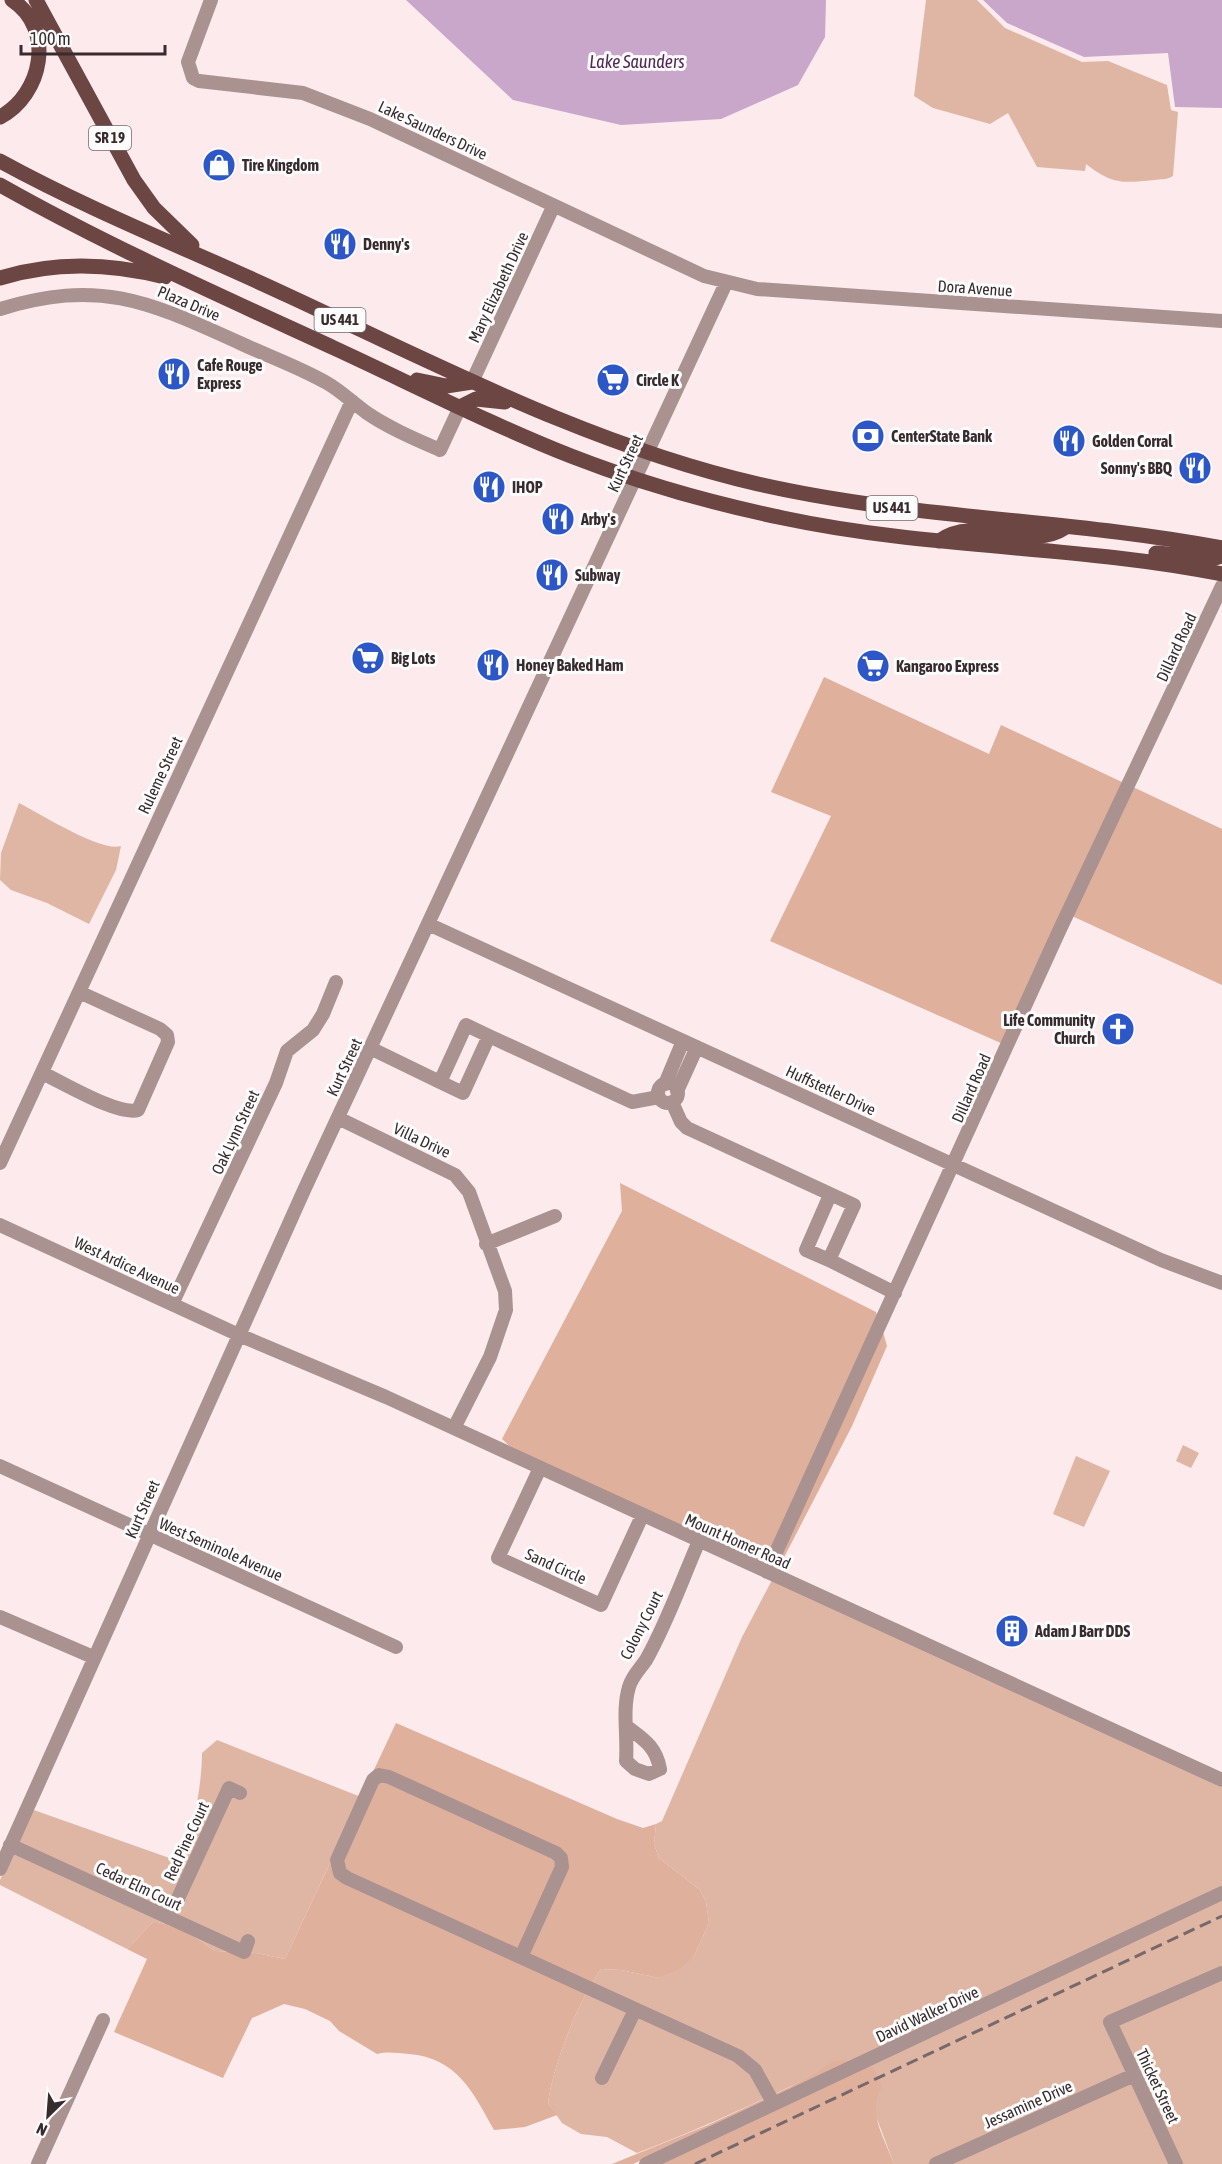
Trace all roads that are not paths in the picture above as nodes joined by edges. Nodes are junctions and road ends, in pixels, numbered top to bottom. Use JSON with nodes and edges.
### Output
{"nodes":[{"id":1,"x":12,"y":0,"type":"edge"},
{"id":2,"x":36,"y":0,"type":"edge"},
{"id":3,"x":212,"y":0,"type":"edge"},
{"id":4,"x":0,"y":117,"type":"edge"},
{"id":5,"x":0,"y":161,"type":"edge"},
{"id":6,"x":0,"y":185,"type":"edge"},
{"id":7,"x":553,"y":207,"type":"junction"},
{"id":8,"x":208,"y":259,"type":"junction"},
{"id":9,"x":0,"y":278,"type":"edge"},
{"id":10,"x":726,"y":283,"type":"junction"},
{"id":11,"x":197,"y":285,"type":"junction"},
{"id":12,"x":0,"y":309,"type":"edge"},
{"id":13,"x":1222,"y":321,"type":"edge"},
{"id":14,"x":388,"y":373,"type":"junction"},
{"id":15,"x":472,"y":382,"type":"junction"},
{"id":16,"x":352,"y":401,"type":"junction"},
{"id":17,"x":460,"y":407,"type":"junction"},
{"id":18,"x":531,"y":408,"type":"junction"},
{"id":19,"x":647,"y":454,"type":"junction"},
{"id":20,"x":635,"y":480,"type":"junction"},
{"id":21,"x":1066,"y":527,"type":"junction"},
{"id":22,"x":939,"y":541,"type":"junction"},
{"id":23,"x":1222,"y":548,"type":"edge"},
{"id":24,"x":1222,"y":556,"type":"edge"},
{"id":25,"x":1128,"y":558,"type":"junction"},
{"id":26,"x":1222,"y":574,"type":"edge"},
{"id":27,"x":1222,"y":586,"type":"edge"},
{"id":28,"x":428,"y":924,"type":"junction"},
{"id":29,"x":336,"y":982,"type":"dead end"},
{"id":30,"x":79,"y":992,"type":"junction"},
{"id":31,"x":489,"y":1036,"type":"junction"},
{"id":32,"x":680,"y":1047,"type":"junction"},
{"id":33,"x":370,"y":1048,"type":"junction"},
{"id":34,"x":694,"y":1053,"type":"junction"},
{"id":35,"x":42,"y":1073,"type":"junction"},
{"id":36,"x":440,"y":1082,"type":"junction"},
{"id":37,"x":666,"y":1098,"type":"junction"},
{"id":38,"x":338,"y":1118,"type":"junction"},
{"id":39,"x":0,"y":1163,"type":"edge"},
{"id":40,"x":954,"y":1165,"type":"junction"},
{"id":41,"x":830,"y":1194,"type":"junction"},
{"id":42,"x":555,"y":1216,"type":"dead end"},
{"id":43,"x":0,"y":1225,"type":"edge"},
{"id":44,"x":486,"y":1244,"type":"junction"},
{"id":45,"x":829,"y":1260,"type":"junction"},
{"id":46,"x":1222,"y":1283,"type":"edge"},
{"id":47,"x":895,"y":1293,"type":"junction"},
{"id":48,"x":172,"y":1304,"type":"junction"},
{"id":49,"x":239,"y":1335,"type":"junction"},
{"id":50,"x":454,"y":1428,"type":"junction"},
{"id":51,"x":0,"y":1466,"type":"edge"},
{"id":52,"x":540,"y":1468,"type":"junction"},
{"id":53,"x":642,"y":1516,"type":"junction"},
{"id":54,"x":148,"y":1534,"type":"junction"},
{"id":55,"x":699,"y":1541,"type":"junction"},
{"id":56,"x":767,"y":1572,"type":"junction"},
{"id":57,"x":0,"y":1617,"type":"edge"},
{"id":58,"x":396,"y":1647,"type":"dead end"},
{"id":59,"x":93,"y":1658,"type":"junction"},
{"id":60,"x":626,"y":1726,"type":"dead end"},
{"id":61,"x":1222,"y":1780,"type":"edge"},
{"id":62,"x":240,"y":1793,"type":"dead end"},
{"id":63,"x":10,"y":1845,"type":"junction"},
{"id":64,"x":0,"y":1869,"type":"edge"},
{"id":65,"x":1222,"y":1893,"type":"edge"},
{"id":66,"x":169,"y":1918,"type":"junction"},
{"id":67,"x":248,"y":1941,"type":"dead end"},
{"id":68,"x":521,"y":1957,"type":"junction"},
{"id":69,"x":1222,"y":1973,"type":"edge"},
{"id":70,"x":635,"y":2010,"type":"junction"},
{"id":71,"x":103,"y":2020,"type":"dead end"},
{"id":72,"x":1134,"y":2075,"type":"junction"},
{"id":73,"x":602,"y":2078,"type":"dead end"},
{"id":74,"x":774,"y":2104,"type":"junction"},
{"id":75,"x":38,"y":2164,"type":"edge"},
{"id":76,"x":646,"y":2164,"type":"edge"},
{"id":77,"x":936,"y":2164,"type":"edge"},
{"id":78,"x":1176,"y":2164,"type":"edge"}],
"edges":[{"from":1,"to":4,"type":"main road"},
{"from":2,"to":8,"type":"main road","number":"SR 19"},
{"from":3,"to":7,"type":"street","name":"Lake Saunders Drive"},
{"from":5,"to":8,"type":"main road","number":"US 441"},
{"from":6,"to":11,"type":"main road","number":"US 441"},
{"from":7,"to":10,"type":"street","name":"Lake Saunders Drive"},
{"from":7,"to":15,"type":"street","name":"Mary Elizabeth Drive"},
{"from":8,"to":15,"type":"main road","number":"US 441"},
{"from":9,"to":11,"type":"main road"},
{"from":10,"to":13,"type":"street","name":"Dora Avenue"},
{"from":10,"to":19,"type":"street","name":"Kurt Street"},
{"from":11,"to":14,"type":"main road","number":"US 441"},
{"from":12,"to":16,"type":"street","name":"Plaza Drive"},
{"from":14,"to":15,"type":"main road"},
{"from":14,"to":17,"type":"main road","number":"US 441"},
{"from":15,"to":18,"type":"main road","number":"US 441"},
{"from":16,"to":17,"type":"street"},
{"from":16,"to":30,"type":"street","name":"Ruleme Street"},
{"from":17,"to":18,"type":"main road"},
{"from":17,"to":20,"type":"main road","number":"US 441"},
{"from":18,"to":19,"type":"main road","number":"US 441"},
{"from":19,"to":20,"type":"street","name":"Kurt Street"},
{"from":19,"to":21,"type":"main road","number":"US 441"},
{"from":20,"to":22,"type":"main road","number":"US 441"},
{"from":20,"to":28,"type":"street","name":"Kurt Street"},
{"from":21,"to":22,"type":"main road"},
{"from":21,"to":23,"type":"main road","number":"US 441"},
{"from":22,"to":25,"type":"main road","number":"US 441"},
{"from":24,"to":25,"type":"main road"},
{"from":25,"to":26,"type":"main road","number":"US 441"},
{"from":27,"to":40,"type":"street","name":"Dillard Road"},
{"from":28,"to":32,"type":"street","name":"Huffstetler Drive"},
{"from":28,"to":33,"type":"street","name":"Kurt Street"},
{"from":29,"to":48,"type":"street","name":"Oak Lynn Street"},
{"from":30,"to":35,"type":"street","name":"Ruleme Street"},
{"from":30,"to":35,"type":"street"},
{"from":31,"to":36,"type":"street"},
{"from":31,"to":36,"type":"street"},
{"from":31,"to":37,"type":"street"},
{"from":32,"to":34,"type":"street","name":"Huffstetler Drive"},
{"from":32,"to":37,"type":"street"},
{"from":33,"to":36,"type":"street"},
{"from":33,"to":38,"type":"street","name":"Kurt Street"},
{"from":34,"to":37,"type":"street"},
{"from":34,"to":40,"type":"street","name":"Huffstetler Drive"},
{"from":35,"to":39,"type":"street","name":"Ruleme Street"},
{"from":37,"to":41,"type":"street"},
{"from":38,"to":44,"type":"street","name":"Villa Drive"},
{"from":38,"to":49,"type":"street","name":"Kurt Street"},
{"from":40,"to":46,"type":"street","name":"Huffstetler Drive"},
{"from":40,"to":47,"type":"street","name":"Dillard Road"},
{"from":41,"to":45,"type":"street"},
{"from":41,"to":45,"type":"street"},
{"from":42,"to":44,"type":"street"},
{"from":43,"to":48,"type":"street","name":"West Ardice Avenue"},
{"from":44,"to":50,"type":"street","name":"Villa Drive"},
{"from":45,"to":47,"type":"street"},
{"from":47,"to":56,"type":"street","name":"Dillard Road"},
{"from":48,"to":49,"type":"street","name":"West Ardice Avenue"},
{"from":49,"to":50,"type":"street","name":"Mount Homer Road"},
{"from":49,"to":54,"type":"street","name":"Kurt Street"},
{"from":50,"to":52,"type":"street","name":"Mount Homer Road"},
{"from":51,"to":54,"type":"street","name":"West Seminole Avenue"},
{"from":52,"to":53,"type":"street","name":"Mount Homer Road"},
{"from":52,"to":53,"type":"street","name":"Sand Circle"},
{"from":53,"to":55,"type":"street","name":"Mount Homer Road"},
{"from":54,"to":58,"type":"street","name":"West Seminole Avenue"},
{"from":54,"to":59,"type":"street","name":"Kurt Street"},
{"from":55,"to":56,"type":"street","name":"Mount Homer Road"},
{"from":55,"to":60,"type":"street","name":"Colony Court"},
{"from":56,"to":61,"type":"street","name":"Mount Homer Road"},
{"from":57,"to":59,"type":"street"},
{"from":59,"to":63,"type":"street","name":"Kurt Street"},
{"from":62,"to":66,"type":"street","name":"Red Pine Court"},
{"from":63,"to":64,"type":"street","name":"Kurt Street"},
{"from":63,"to":66,"type":"street","name":"Cedar Elm Court"},
{"from":65,"to":74,"type":"street","name":"David Walker Drive"},
{"from":66,"to":67,"type":"street","name":"Cedar Elm Court"},
{"from":68,"to":68,"type":"street"},
{"from":68,"to":70,"type":"street"},
{"from":69,"to":72,"type":"street","name":"Thicket Street"},
{"from":70,"to":73,"type":"street"},
{"from":70,"to":74,"type":"street"},
{"from":71,"to":75,"type":"street"},
{"from":72,"to":77,"type":"street","name":"Jessamine Drive"},
{"from":72,"to":78,"type":"street","name":"Thicket Street"},
{"from":74,"to":76,"type":"street","name":"David Walker Drive"}]}
